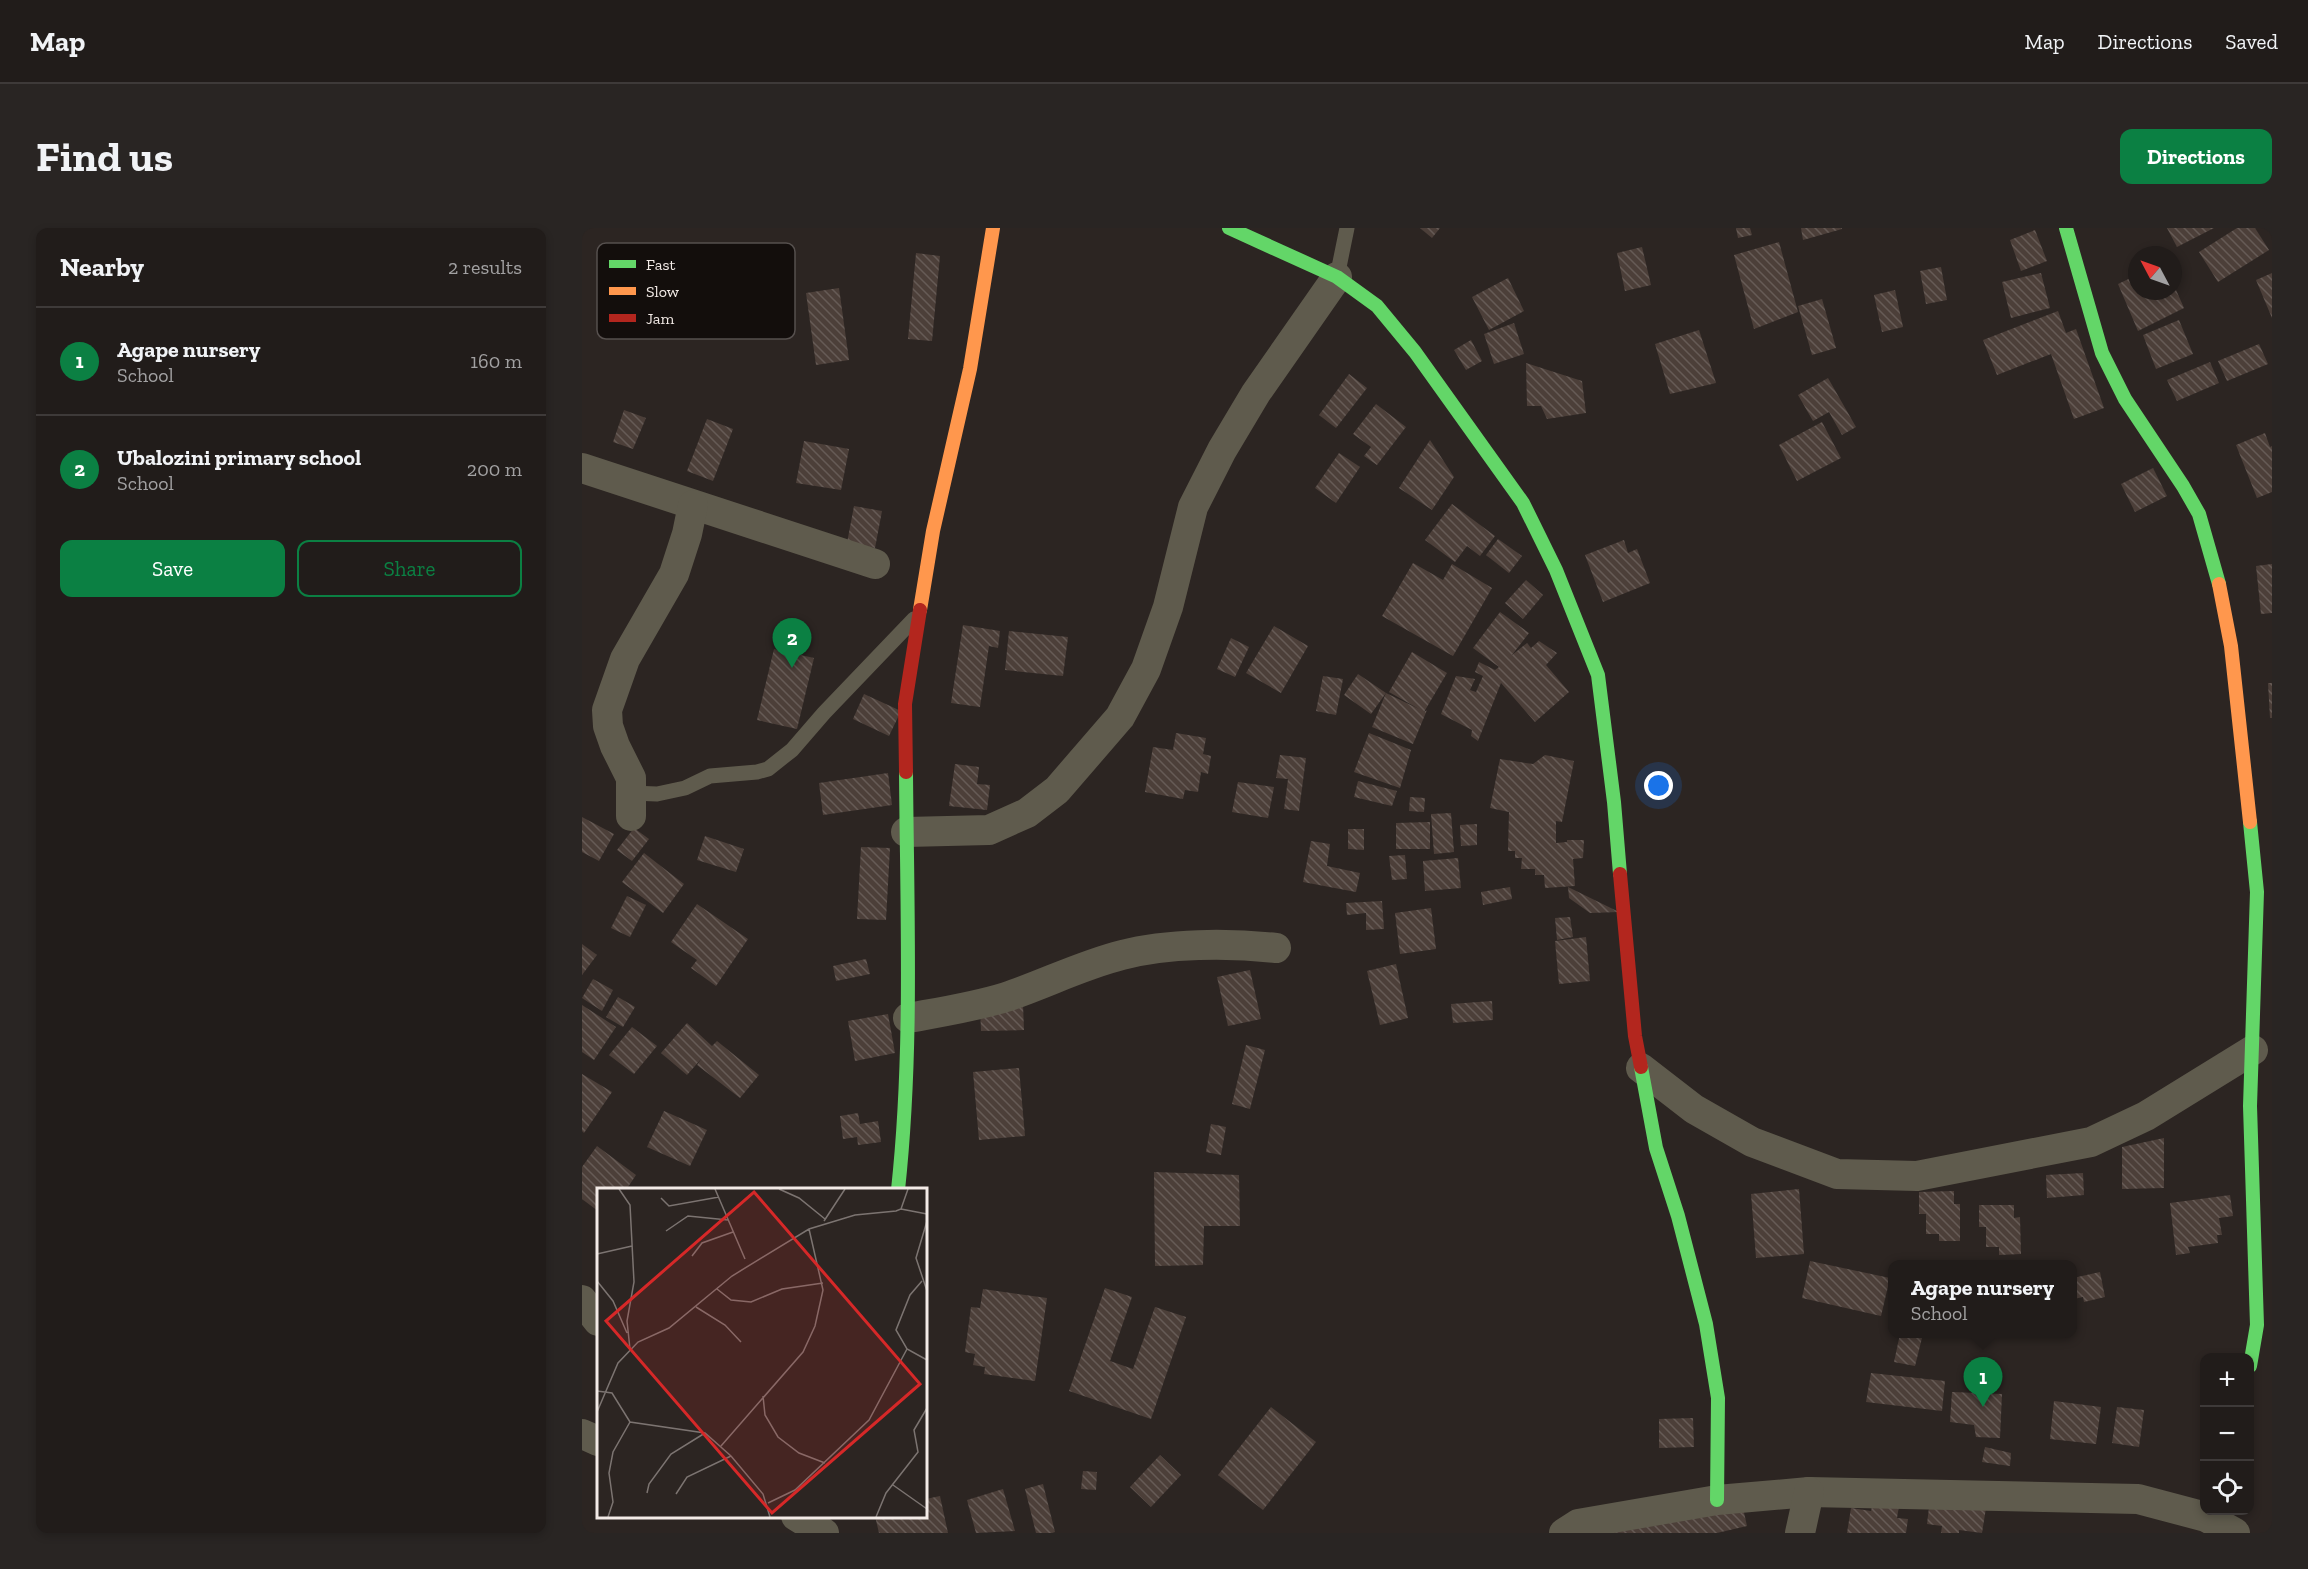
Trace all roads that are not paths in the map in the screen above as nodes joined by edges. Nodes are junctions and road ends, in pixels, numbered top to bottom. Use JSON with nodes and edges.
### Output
{"nodes":[{"id":1,"x":993,"y":228,"type":"edge"},
{"id":2,"x":1229,"y":228,"type":"edge"},
{"id":3,"x":1347,"y":228,"type":"edge"},
{"id":4,"x":2066,"y":228,"type":"edge"},
{"id":5,"x":1337,"y":277,"type":"junction"},
{"id":6,"x":582,"y":468,"type":"edge"},
{"id":7,"x":612,"y":478,"type":"junction"},
{"id":8,"x":582,"y":490,"type":"edge"},
{"id":9,"x":693,"y":505,"type":"junction"},
{"id":10,"x":875,"y":564,"type":"dead end"},
{"id":11,"x":921,"y":612,"type":"junction"},
{"id":12,"x":631,"y":804,"type":"joint"},
{"id":13,"x":906,"y":832,"type":"junction"},
{"id":14,"x":1276,"y":948,"type":"dead end"},
{"id":15,"x":908,"y":1018,"type":"junction"},
{"id":16,"x":2253,"y":1050,"type":"junction"},
{"id":17,"x":1641,"y":1068,"type":"junction"},
{"id":18,"x":898,"y":1188,"type":"edge"},
{"id":19,"x":582,"y":1300,"type":"edge"},
{"id":20,"x":597,"y":1320,"type":"edge"},
{"id":21,"x":2252,"y":1353,"type":"edge"},
{"id":22,"x":582,"y":1434,"type":"edge"},
{"id":23,"x":597,"y":1441,"type":"edge"},
{"id":24,"x":1809,"y":1492,"type":"junction"},
{"id":25,"x":1717,"y":1500,"type":"junction"},
{"id":26,"x":2200,"y":1512,"type":"edge"},
{"id":27,"x":2208,"y":1515,"type":"edge"},
{"id":28,"x":799,"y":1518,"type":"edge"},
{"id":29,"x":1573,"y":1530,"type":"edge"},
{"id":30,"x":824,"y":1533,"type":"edge"},
{"id":31,"x":1800,"y":1533,"type":"edge"},
{"id":32,"x":2235,"y":1533,"type":"edge"}],
"edges":[{"from":1,"to":11,"type":"street"},
{"from":2,"to":5,"type":"street"},
{"from":3,"to":5,"type":"lane"},
{"from":4,"to":16,"type":"street"},
{"from":5,"to":13,"type":"street"},
{"from":5,"to":17,"type":"street"},
{"from":6,"to":7,"type":"street"},
{"from":7,"to":8,"type":"street"},
{"from":7,"to":9,"type":"street"},
{"from":9,"to":10,"type":"street"},
{"from":9,"to":12,"type":"street"},
{"from":11,"to":12,"type":"lane"},
{"from":11,"to":13,"type":"street"},
{"from":13,"to":15,"type":"street"},
{"from":14,"to":15,"type":"street"},
{"from":15,"to":18,"type":"street"},
{"from":16,"to":17,"type":"street"},
{"from":16,"to":21,"type":"street"},
{"from":17,"to":25,"type":"street"},
{"from":19,"to":20,"type":"street"},
{"from":22,"to":23,"type":"street"},
{"from":24,"to":25,"type":"street"},
{"from":24,"to":26,"type":"street"},
{"from":24,"to":31,"type":"street"},
{"from":25,"to":29,"type":"street"},
{"from":27,"to":32,"type":"street"},
{"from":28,"to":30,"type":"street"}]}
